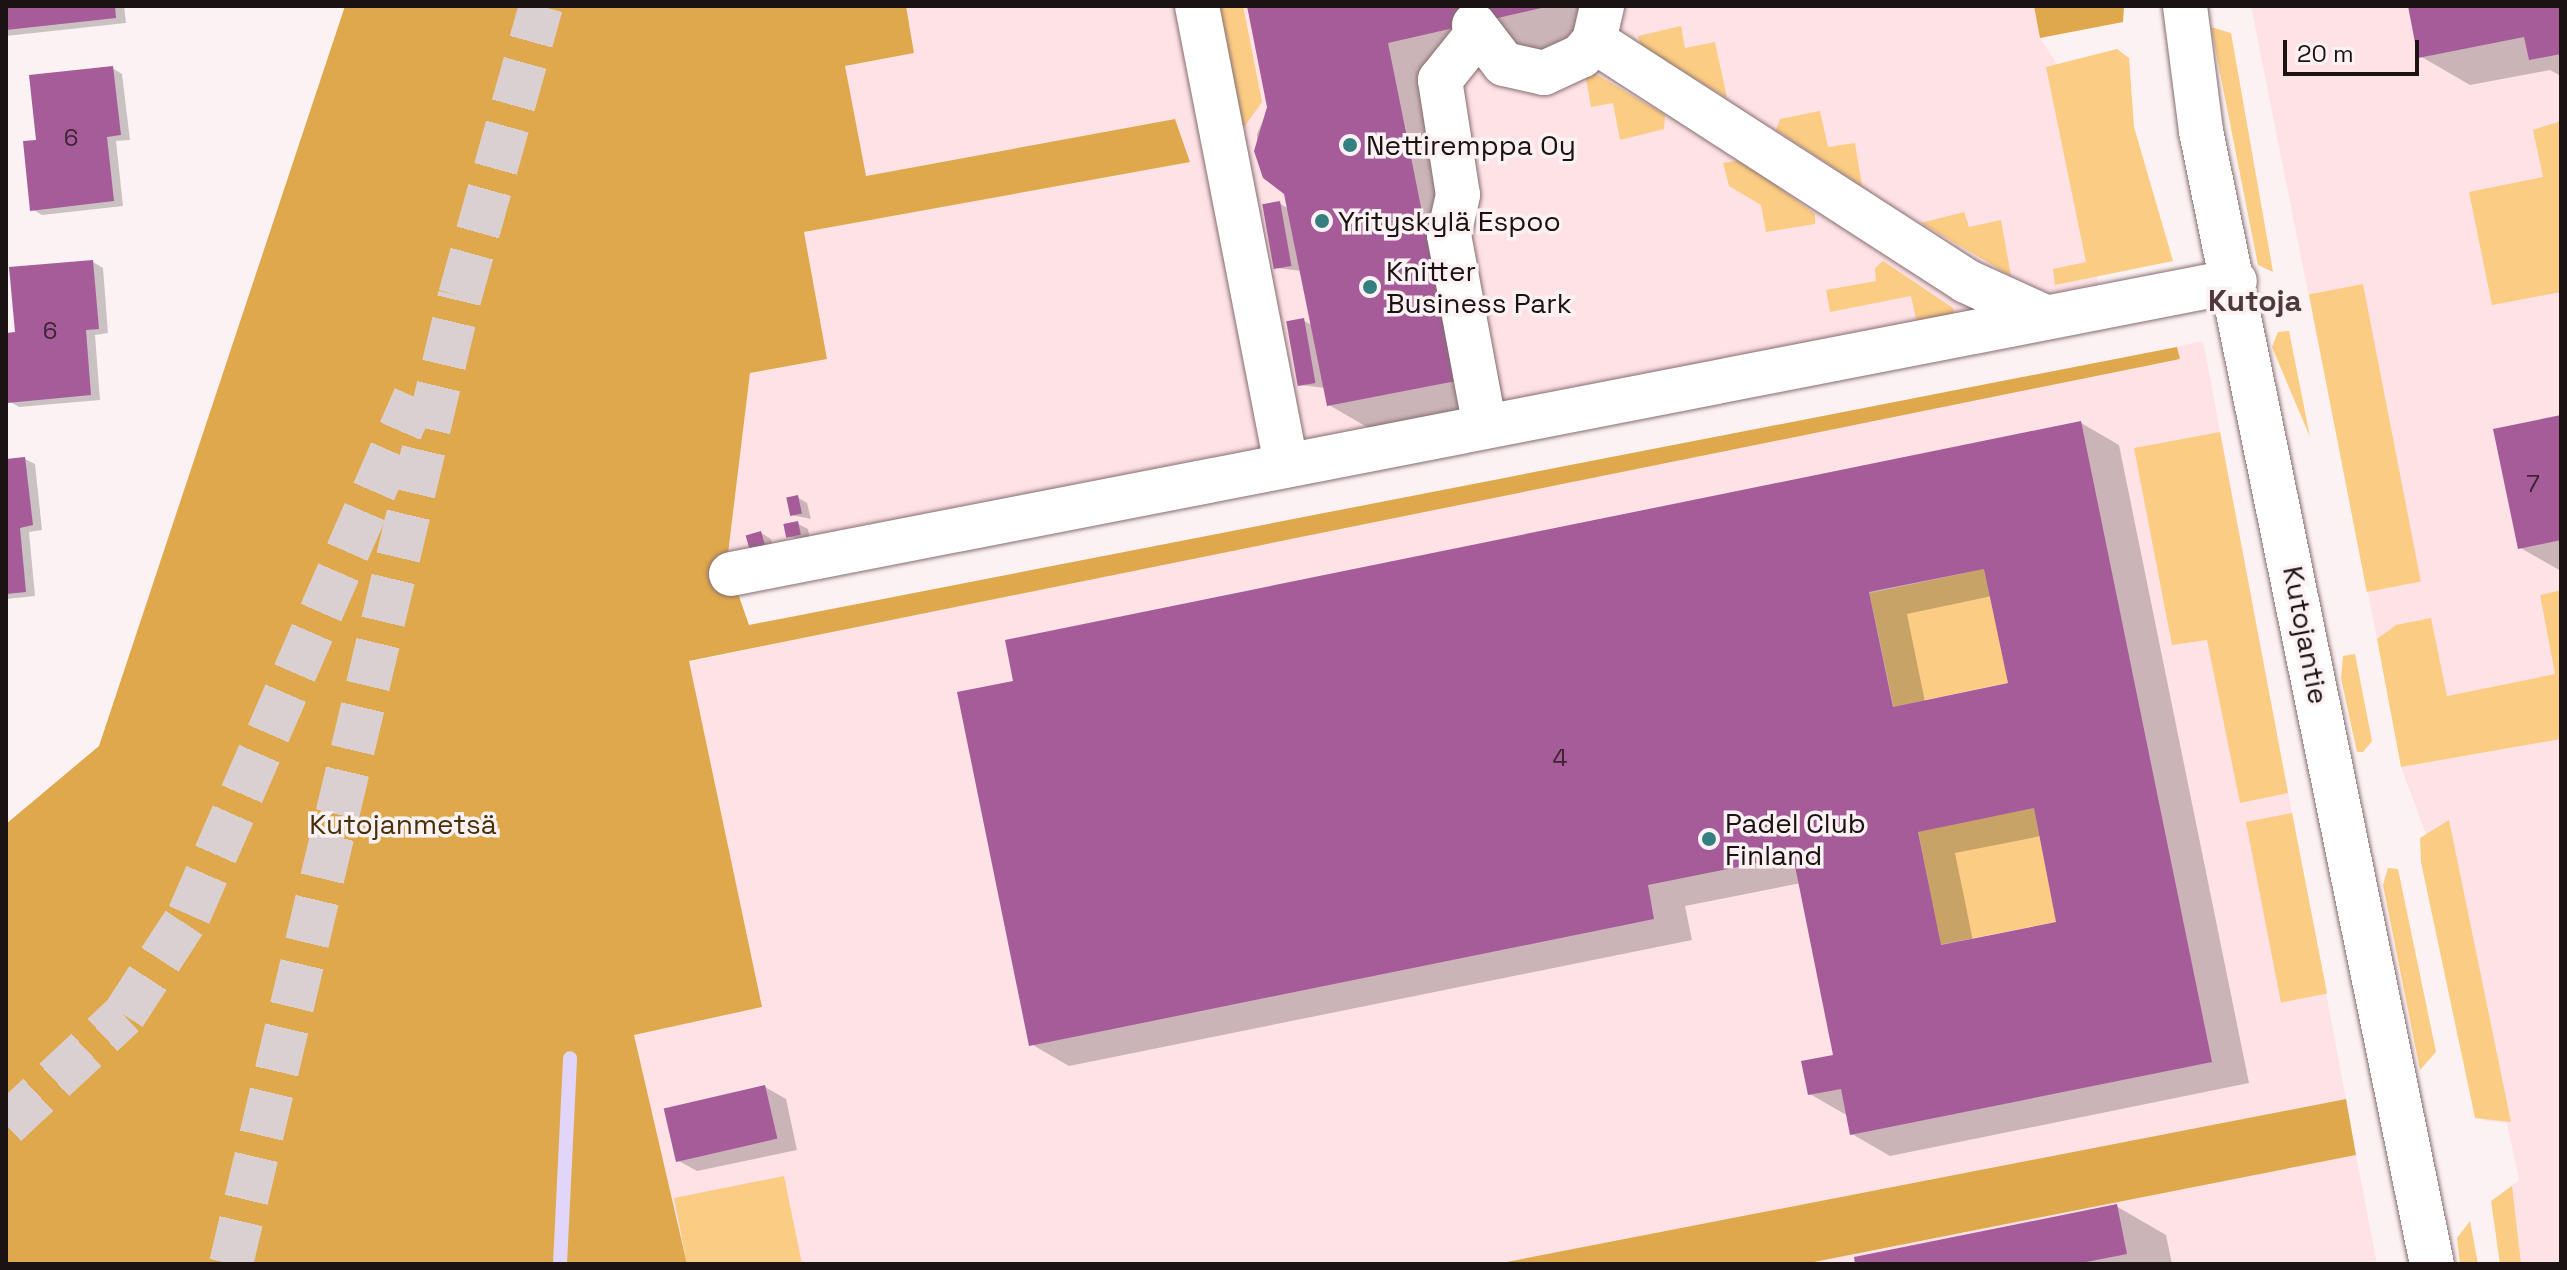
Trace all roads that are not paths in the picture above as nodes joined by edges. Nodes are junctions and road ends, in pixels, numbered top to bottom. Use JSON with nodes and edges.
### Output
{"nodes":[{"id":1,"x":1197,"y":6,"type":"edge"},
{"id":2,"x":2185,"y":6,"type":"edge"},
{"id":3,"x":1598,"y":24,"type":"edge"},
{"id":4,"x":2235,"y":281,"type":"junction"},
{"id":5,"x":2045,"y":317,"type":"junction"},
{"id":6,"x":1485,"y":427,"type":"junction"},
{"id":7,"x":1286,"y":465,"type":"junction"},
{"id":8,"x":731,"y":574,"type":"dead end"},
{"id":9,"x":2432,"y":1264,"type":"edge"}],
"edges":[{"from":1,"to":7,"type":"street"},
{"from":2,"to":4,"type":"street","name":"Kutojantie"},
{"from":3,"to":5,"type":"street"},
{"from":3,"to":6,"type":"street"},
{"from":4,"to":5,"type":"street"},
{"from":4,"to":9,"type":"street","name":"Kutojantie"},
{"from":5,"to":6,"type":"street"},
{"from":6,"to":7,"type":"street"},
{"from":7,"to":8,"type":"street"}]}
